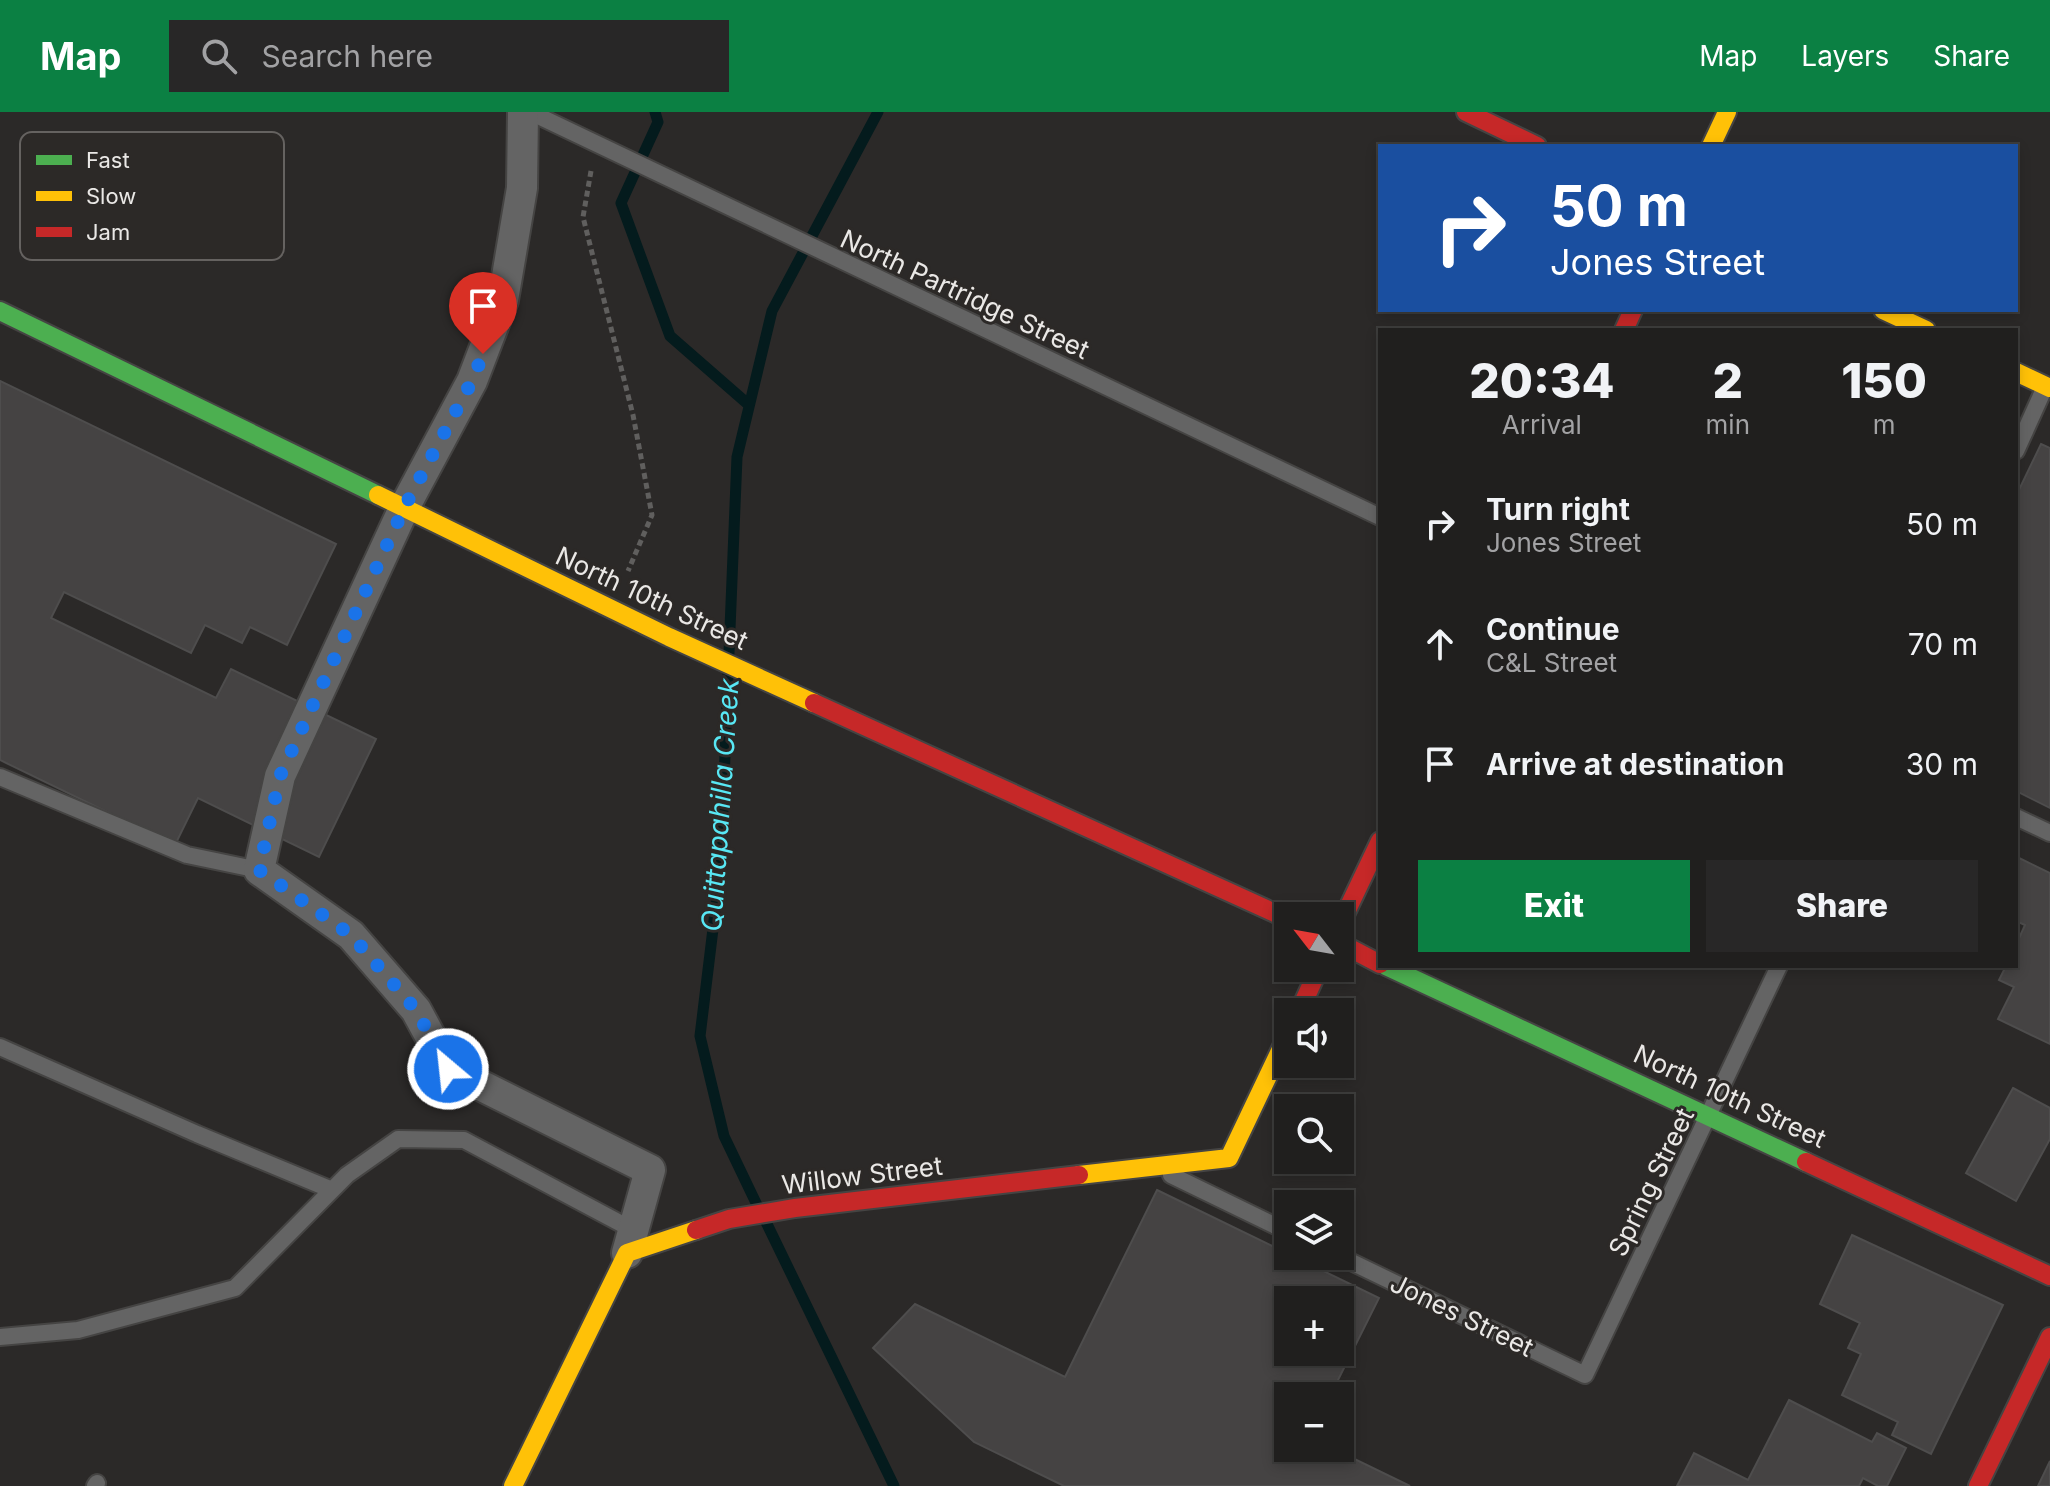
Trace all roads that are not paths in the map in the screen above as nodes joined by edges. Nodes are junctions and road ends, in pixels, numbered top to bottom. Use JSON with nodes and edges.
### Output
{"nodes":[{"id":1,"x":523,"y":112,"type":"edge"},
{"id":2,"x":530,"y":112,"type":"edge"},
{"id":3,"x":1466,"y":112,"type":"edge"},
{"id":4,"x":1727,"y":112,"type":"edge"},
{"id":5,"x":1533,"y":144,"type":"edge"},
{"id":6,"x":1712,"y":144,"type":"edge"},
{"id":7,"x":0,"y":311,"type":"edge"},
{"id":8,"x":1887,"y":312,"type":"edge"},
{"id":9,"x":1922,"y":328,"type":"edge"},
{"id":10,"x":2018,"y":373,"type":"edge"},
{"id":11,"x":2049,"y":384,"type":"edge"},
{"id":12,"x":2018,"y":447,"type":"edge"},
{"id":13,"x":405,"y":506,"type":"junction"},
{"id":14,"x":1378,"y":516,"type":"edge"},
{"id":15,"x":0,"y":777,"type":"edge"},
{"id":16,"x":2018,"y":818,"type":"edge"},
{"id":17,"x":2050,"y":833,"type":"edge"},
{"id":18,"x":1378,"y":845,"type":"edge"},
{"id":19,"x":259,"y":870,"type":"junction"},
{"id":20,"x":1351,"y":902,"type":"edge"},
{"id":21,"x":1274,"y":913,"type":"edge"},
{"id":22,"x":1354,"y":950,"type":"edge"},
{"id":23,"x":1378,"y":963,"type":"edge"},
{"id":24,"x":1390,"y":968,"type":"edge"},
{"id":25,"x":1778,"y":968,"type":"edge"},
{"id":26,"x":0,"y":1047,"type":"edge"},
{"id":27,"x":1274,"y":1063,"type":"edge"},
{"id":28,"x":1710,"y":1115,"type":"junction"},
{"id":29,"x":1152,"y":1166,"type":"junction"},
{"id":30,"x":332,"y":1190,"type":"junction"},
{"id":31,"x":1274,"y":1225,"type":"edge"},
{"id":32,"x":630,"y":1242,"type":"junction"},
{"id":33,"x":1354,"y":1263,"type":"edge"},
{"id":34,"x":2050,"y":1276,"type":"edge"},
{"id":35,"x":0,"y":1337,"type":"edge"},
{"id":36,"x":2050,"y":1337,"type":"edge"},
{"id":37,"x":1585,"y":1375,"type":"joint"},
{"id":38,"x":513,"y":1486,"type":"edge"},
{"id":39,"x":1978,"y":1486,"type":"edge"}],
"edges":[{"from":1,"to":13,"type":"street"},
{"from":2,"to":14,"type":"lane","name":"North Partridge Street"},
{"from":3,"to":5,"type":"main road"},
{"from":4,"to":6,"type":"main road"},
{"from":7,"to":13,"type":"main road","name":"North 10th Street"},
{"from":8,"to":9,"type":"main road"},
{"from":10,"to":11,"type":"main road"},
{"from":11,"to":12,"type":"lane"},
{"from":13,"to":19,"type":"street"},
{"from":13,"to":21,"type":"main road","name":"North 10th Street"},
{"from":15,"to":19,"type":"lane"},
{"from":16,"to":17,"type":"lane"},
{"from":18,"to":20,"type":"main road"},
{"from":19,"to":32,"type":"street"},
{"from":22,"to":23,"type":"main road"},
{"from":24,"to":28,"type":"main road","name":"North 10th Street"},
{"from":25,"to":28,"type":"lane","name":"Spring Street"},
{"from":26,"to":30,"type":"lane"},
{"from":27,"to":29,"type":"main road","name":"Willow Street"},
{"from":28,"to":34,"type":"main road","name":"North 10th Street"},
{"from":28,"to":37,"type":"lane","name":"Spring Street"},
{"from":29,"to":31,"type":"lane"},
{"from":29,"to":32,"type":"main road","name":"Willow Street"},
{"from":30,"to":32,"type":"lane"},
{"from":30,"to":35,"type":"lane"},
{"from":32,"to":38,"type":"main road"},
{"from":33,"to":37,"type":"lane","name":"Jones Street"},
{"from":36,"to":39,"type":"main road"}]}
